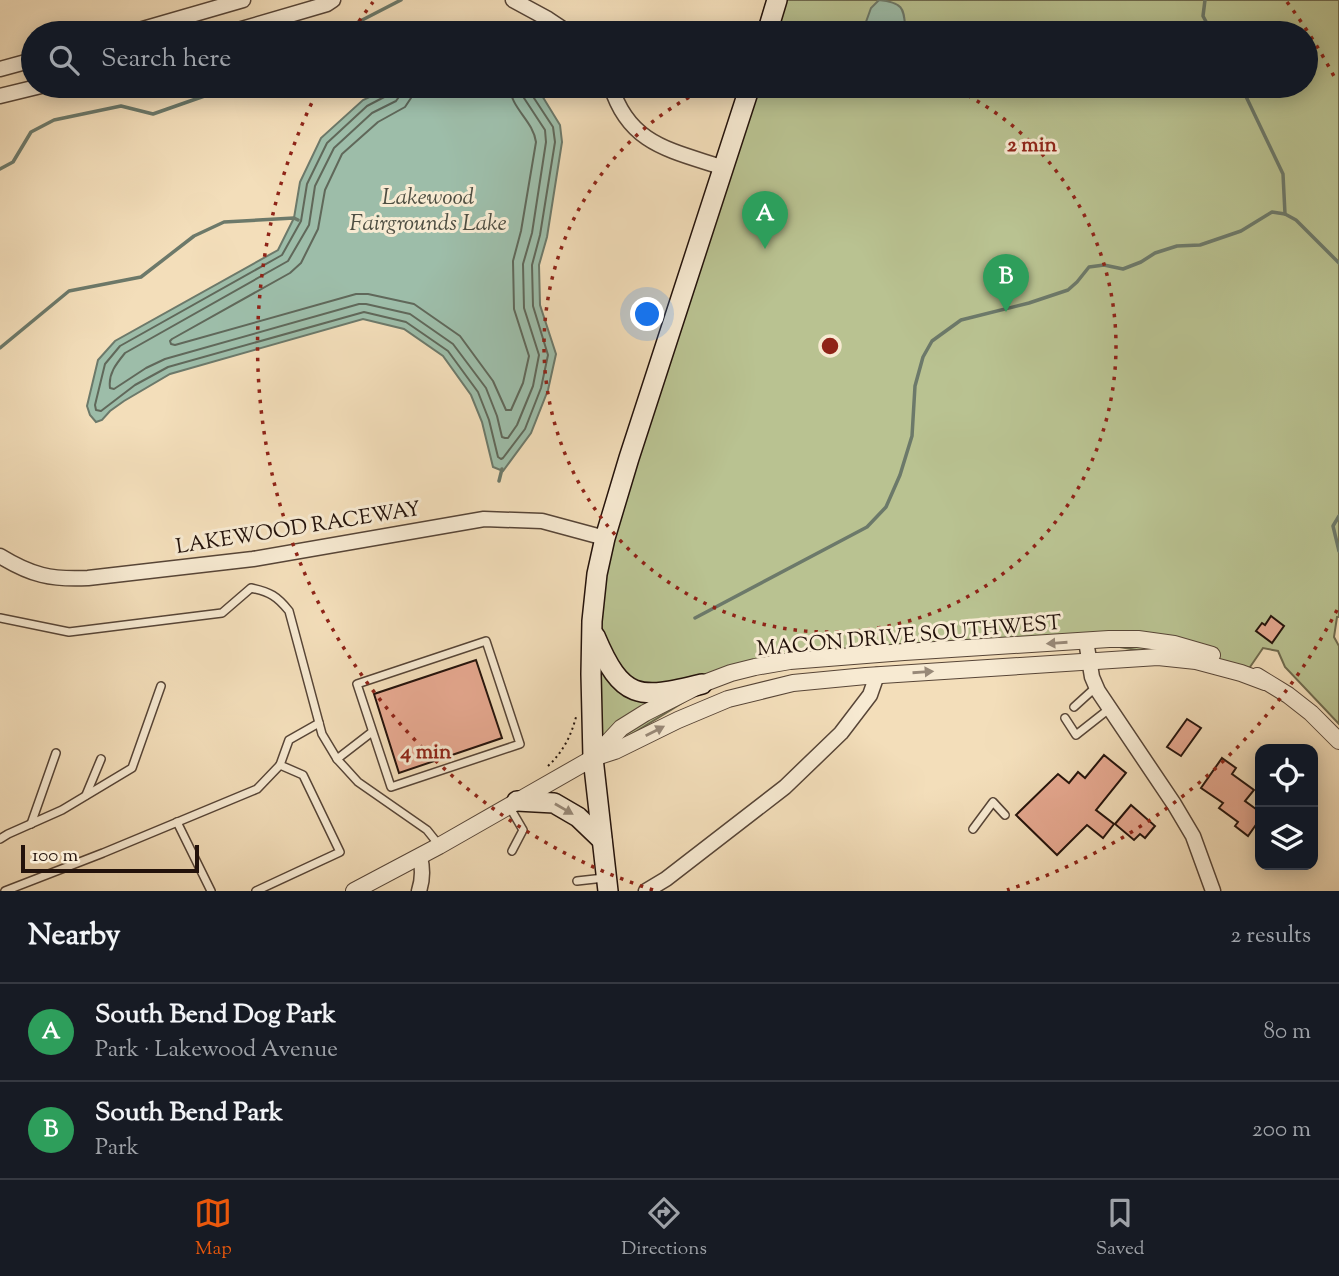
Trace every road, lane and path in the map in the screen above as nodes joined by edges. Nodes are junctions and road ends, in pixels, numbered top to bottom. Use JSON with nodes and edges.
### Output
{"nodes":[{"id":1,"x":243,"y":0,"type":"edge"},
{"id":2,"x":333,"y":0,"type":"edge"},
{"id":3,"x":513,"y":0,"type":"edge"},
{"id":4,"x":777,"y":0,"type":"edge"},
{"id":5,"x":170,"y":21,"type":"edge"},
{"id":6,"x":269,"y":21,"type":"edge"},
{"id":7,"x":551,"y":21,"type":"edge"},
{"id":8,"x":771,"y":21,"type":"edge"},
{"id":9,"x":21,"y":63,"type":"edge"},
{"id":10,"x":0,"y":69,"type":"edge"},
{"id":11,"x":21,"y":91,"type":"edge"},
{"id":12,"x":0,"y":96,"type":"edge"},
{"id":13,"x":615,"y":98,"type":"edge"},
{"id":14,"x":746,"y":98,"type":"edge"},
{"id":15,"x":724,"y":168,"type":"junction"},
{"id":16,"x":605,"y":538,"type":"junction"},
{"id":17,"x":0,"y":556,"type":"edge"},
{"id":18,"x":8,"y":610,"type":"dead end"},
{"id":19,"x":0,"y":619,"type":"edge"},
{"id":20,"x":592,"y":629,"type":"junction"},
{"id":21,"x":1086,"y":641,"type":"junction"},
{"id":22,"x":1089,"y":662,"type":"junction"},
{"id":23,"x":877,"y":675,"type":"junction"},
{"id":24,"x":1265,"y":682,"type":"junction"},
{"id":25,"x":702,"y":684,"type":"junction"},
{"id":26,"x":160,"y":686,"type":"dead end"},
{"id":27,"x":1096,"y":687,"type":"junction"},
{"id":28,"x":1074,"y":707,"type":"dead end"},
{"id":29,"x":1110,"y":708,"type":"junction"},
{"id":30,"x":1065,"y":718,"type":"dead end"},
{"id":31,"x":319,"y":723,"type":"junction"},
{"id":32,"x":372,"y":732,"type":"junction"},
{"id":33,"x":1339,"y":741,"type":"edge"},
{"id":34,"x":56,"y":753,"type":"dead end"},
{"id":35,"x":101,"y":758,"type":"dead end"},
{"id":36,"x":593,"y":758,"type":"junction"},
{"id":37,"x":337,"y":759,"type":"junction"},
{"id":38,"x":280,"y":765,"type":"junction"},
{"id":39,"x":86,"y":796,"type":"junction"},
{"id":40,"x":513,"y":804,"type":"junction"},
{"id":41,"x":1005,"y":815,"type":"dead end"},
{"id":42,"x":177,"y":822,"type":"junction"},
{"id":43,"x":31,"y":824,"type":"junction"},
{"id":44,"x":973,"y":829,"type":"dead end"},
{"id":45,"x":0,"y":839,"type":"edge"},
{"id":46,"x":602,"y":840,"type":"junction"},
{"id":47,"x":439,"y":846,"type":"junction"},
{"id":48,"x":512,"y":851,"type":"dead end"},
{"id":49,"x":420,"y":857,"type":"junction"},
{"id":50,"x":577,"y":881,"type":"dead end"},
{"id":51,"x":608,"y":884,"type":"edge"},
{"id":52,"x":5,"y":891,"type":"edge"},
{"id":53,"x":211,"y":891,"type":"edge"},
{"id":54,"x":256,"y":891,"type":"edge"},
{"id":55,"x":354,"y":891,"type":"edge"},
{"id":56,"x":419,"y":891,"type":"edge"},
{"id":57,"x":646,"y":891,"type":"edge"},
{"id":58,"x":1213,"y":891,"type":"edge"}],
"edges":[{"from":1,"to":5,"type":"street"},
{"from":2,"to":6,"type":"street"},
{"from":3,"to":7,"type":"street"},
{"from":4,"to":8,"type":"main road"},
{"from":9,"to":10,"type":"street"},
{"from":11,"to":12,"type":"street"},
{"from":13,"to":15,"type":"street"},
{"from":14,"to":15,"type":"main road"},
{"from":15,"to":16,"type":"main road"},
{"from":16,"to":17,"type":"street","name":"LAKEWOOD RACEWAY"},
{"from":16,"to":20,"type":"main road"},
{"from":18,"to":19,"type":"lane"},
{"from":19,"to":31,"type":"lane"},
{"from":20,"to":25,"type":"main road"},
{"from":20,"to":36,"type":"main road"},
{"from":21,"to":22,"type":"street"},
{"from":21,"to":24,"type":"street","name":"MACON DRIVE SOUTHWEST"},
{"from":21,"to":25,"type":"street","name":"MACON DRIVE SOUTHWEST","one_way":true},
{"from":23,"to":22,"type":"street","name":"MACON DRIVE SOUTHWEST","one_way":true},
{"from":22,"to":24,"type":"street","name":"MACON DRIVE SOUTHWEST"},
{"from":22,"to":27,"type":"street"},
{"from":36,"to":23,"type":"street","name":"MACON DRIVE SOUTHWEST","one_way":true},
{"from":23,"to":57,"type":"street"},
{"from":24,"to":33,"type":"street","name":"MACON DRIVE SOUTHWEST"},
{"from":25,"to":36,"type":"street","name":"MACON DRIVE SOUTHWEST"},
{"from":26,"to":39,"type":"lane"},
{"from":27,"to":28,"type":"lane"},
{"from":27,"to":29,"type":"street"},
{"from":29,"to":30,"type":"lane"},
{"from":29,"to":58,"type":"street"},
{"from":31,"to":37,"type":"lane"},
{"from":31,"to":38,"type":"lane"},
{"from":32,"to":32,"type":"lane"},
{"from":32,"to":37,"type":"lane"},
{"from":34,"to":43,"type":"lane"},
{"from":35,"to":39,"type":"lane"},
{"from":36,"to":40,"type":"street"},
{"from":36,"to":46,"type":"main road"},
{"from":37,"to":47,"type":"lane"},
{"from":38,"to":42,"type":"lane"},
{"from":38,"to":54,"type":"lane"},
{"from":39,"to":43,"type":"lane"},
{"from":40,"to":46,"type":"main road","one_way":true},
{"from":40,"to":47,"type":"street"},
{"from":40,"to":48,"type":"lane"},
{"from":41,"to":44,"type":"lane"},
{"from":42,"to":52,"type":"lane"},
{"from":42,"to":53,"type":"lane"},
{"from":43,"to":45,"type":"lane"},
{"from":46,"to":51,"type":"main road"},
{"from":47,"to":49,"type":"street"},
{"from":49,"to":55,"type":"street"},
{"from":49,"to":56,"type":"street"},
{"from":50,"to":51,"type":"lane"}]}
